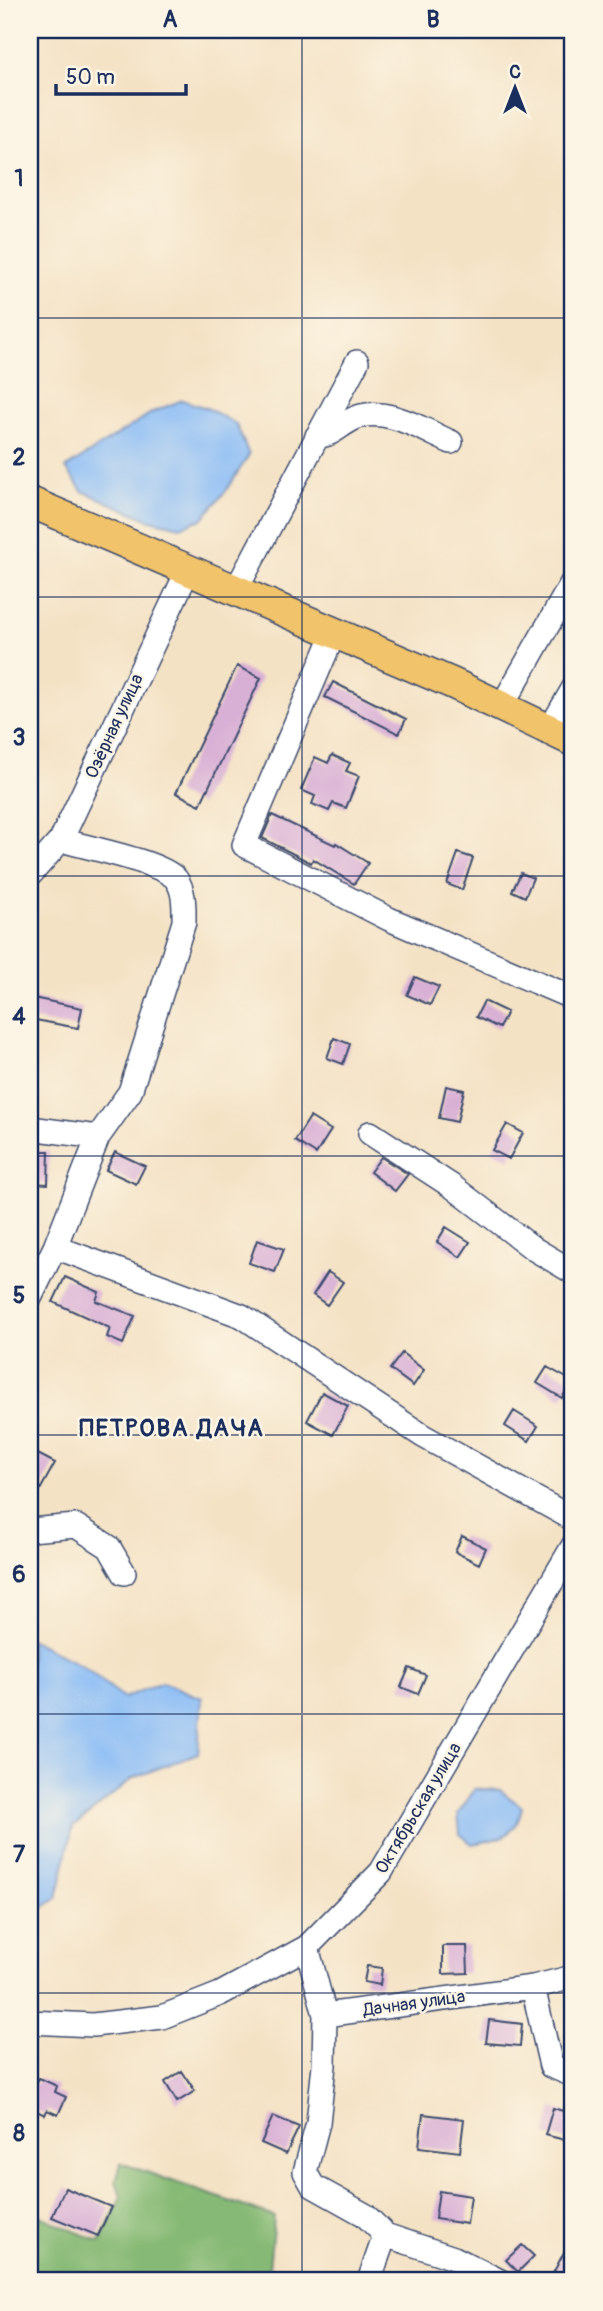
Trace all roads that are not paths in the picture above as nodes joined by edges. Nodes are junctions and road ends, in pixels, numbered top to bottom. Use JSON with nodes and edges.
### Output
{"nodes":[{"id":1,"x":357,"y":362,"type":"dead end"},
{"id":2,"x":317,"y":436,"type":"junction"},
{"id":3,"x":451,"y":442,"type":"dead end"},
{"id":4,"x":30,"y":502,"type":"edge"},
{"id":5,"x":188,"y":570,"type":"junction"},
{"id":6,"x":573,"y":581,"type":"edge"},
{"id":7,"x":236,"y":590,"type":"junction"},
{"id":8,"x":334,"y":633,"type":"junction"},
{"id":9,"x":573,"y":689,"type":"edge"},
{"id":10,"x":502,"y":706,"type":"junction"},
{"id":11,"x":562,"y":735,"type":"edge"},
{"id":12,"x":61,"y":840,"type":"junction"},
{"id":13,"x":30,"y":875,"type":"edge"},
{"id":14,"x":573,"y":998,"type":"edge"},
{"id":15,"x":30,"y":1128,"type":"edge"},
{"id":16,"x":370,"y":1133,"type":"dead end"},
{"id":17,"x":98,"y":1137,"type":"junction"},
{"id":18,"x":55,"y":1247,"type":"junction"},
{"id":19,"x":573,"y":1272,"type":"edge"},
{"id":20,"x":30,"y":1298,"type":"edge"},
{"id":21,"x":573,"y":1518,"type":"edge"},
{"id":22,"x":30,"y":1530,"type":"edge"},
{"id":23,"x":573,"y":1546,"type":"edge"},
{"id":24,"x":124,"y":1573,"type":"dead end"},
{"id":25,"x":307,"y":1947,"type":"junction"},
{"id":26,"x":573,"y":1977,"type":"edge"},
{"id":27,"x":533,"y":1987,"type":"junction"},
{"id":28,"x":325,"y":2015,"type":"junction"},
{"id":29,"x":30,"y":2022,"type":"edge"},
{"id":30,"x":573,"y":2076,"type":"edge"},
{"id":31,"x":385,"y":2235,"type":"junction"},
{"id":32,"x":369,"y":2281,"type":"edge"},
{"id":33,"x":500,"y":2281,"type":"edge"}],
"edges":[{"from":1,"to":2,"type":"street"},
{"from":2,"to":3,"type":"street"},
{"from":2,"to":7,"type":"street"},
{"from":4,"to":5,"type":"main road"},
{"from":5,"to":7,"type":"main road"},
{"from":5,"to":12,"type":"street","name":"Озёрная улица"},
{"from":6,"to":10,"type":"street"},
{"from":7,"to":8,"type":"main road"},
{"from":8,"to":10,"type":"main road"},
{"from":8,"to":14,"type":"street"},
{"from":9,"to":11,"type":"street"},
{"from":10,"to":11,"type":"main road"},
{"from":12,"to":13,"type":"street","name":"Озёрная улица"},
{"from":12,"to":17,"type":"street"},
{"from":15,"to":17,"type":"street"},
{"from":16,"to":19,"type":"street"},
{"from":17,"to":18,"type":"street"},
{"from":18,"to":20,"type":"street"},
{"from":18,"to":21,"type":"street"},
{"from":22,"to":24,"type":"street"},
{"from":23,"to":25,"type":"street","name":"Октябрьская улица"},
{"from":25,"to":28,"type":"street"},
{"from":25,"to":29,"type":"street","name":"Октябрьская улица"},
{"from":26,"to":27,"type":"street","name":"Дачная улица"},
{"from":27,"to":28,"type":"street","name":"Дачная улица"},
{"from":27,"to":30,"type":"street"},
{"from":28,"to":31,"type":"street"},
{"from":31,"to":32,"type":"street"},
{"from":31,"to":33,"type":"street"}]}
